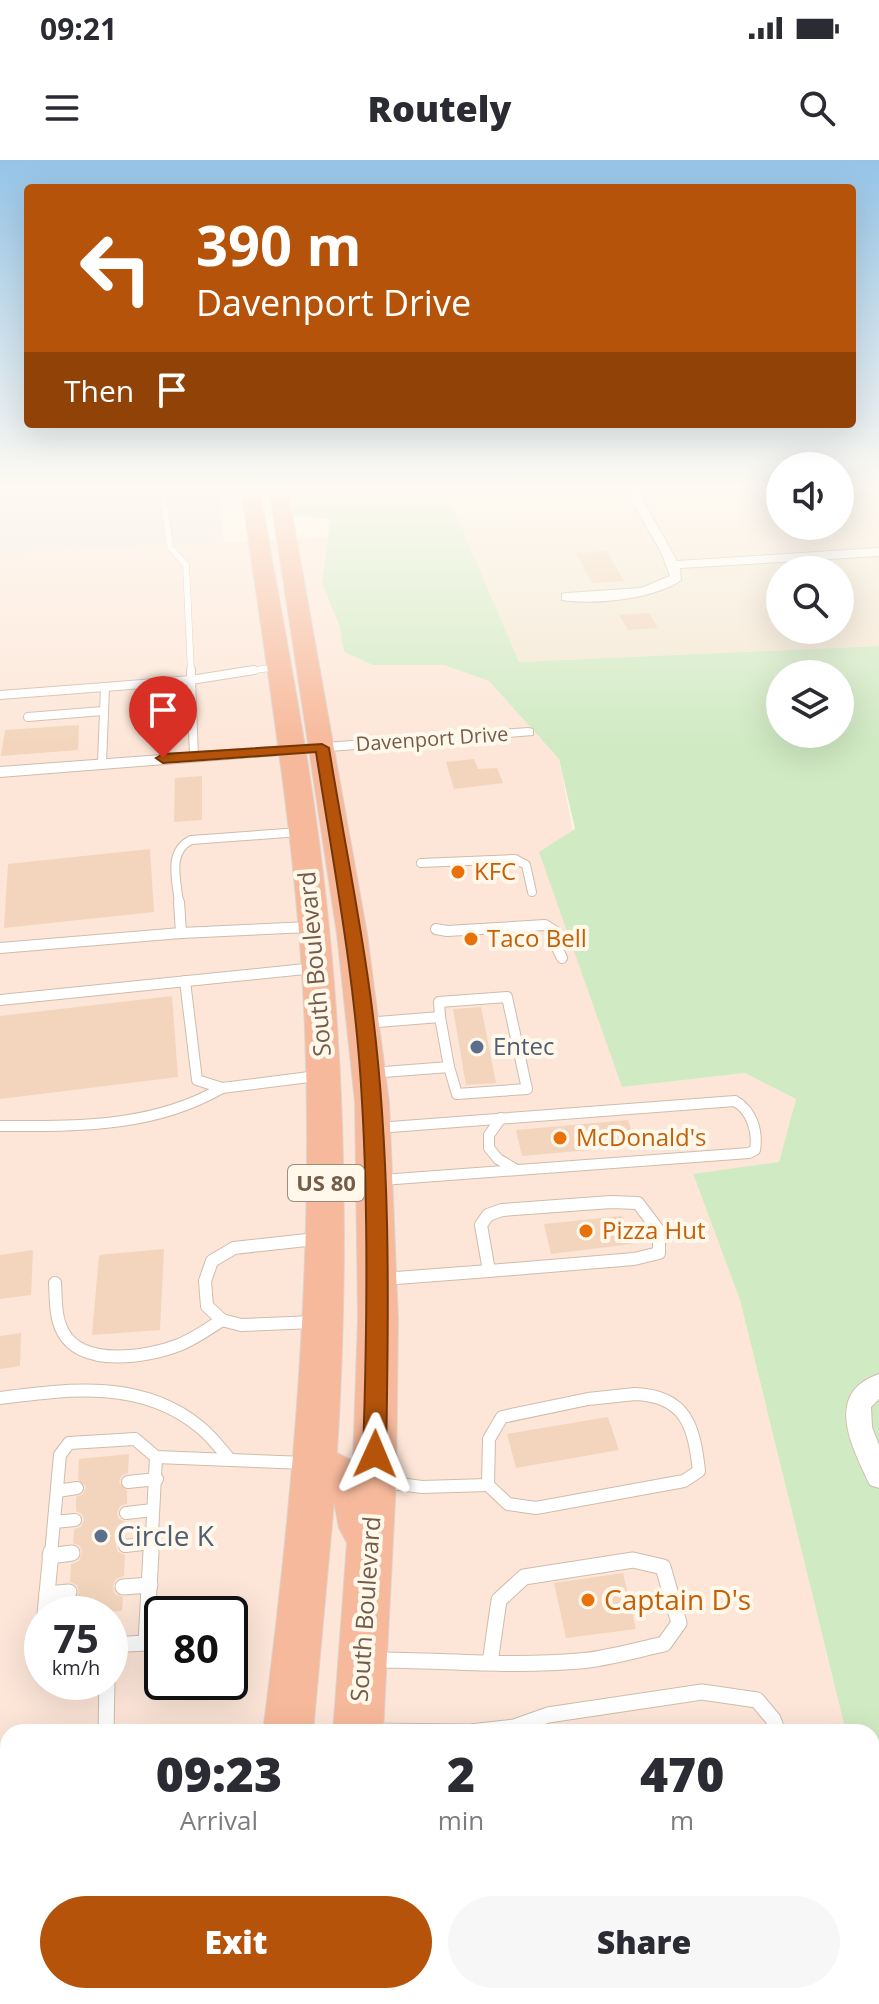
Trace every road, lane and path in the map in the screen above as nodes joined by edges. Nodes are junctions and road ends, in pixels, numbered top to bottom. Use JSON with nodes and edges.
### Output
{"nodes":[{"id":1,"x":186,"y":572,"type":"edge"},
{"id":2,"x":263,"y":572,"type":"edge"},
{"id":3,"x":286,"y":572,"type":"edge"},
{"id":4,"x":675,"y":572,"type":"edge"},
{"id":5,"x":567,"y":597,"type":"dead end"},
{"id":6,"x":277,"y":667,"type":"junction"},
{"id":7,"x":191,"y":680,"type":"junction"},
{"id":8,"x":105,"y":687,"type":"junction"},
{"id":9,"x":0,"y":695,"type":"edge"},
{"id":10,"x":103,"y":711,"type":"junction"},
{"id":11,"x":28,"y":717,"type":"dead end"},
{"id":12,"x":528,"y":732,"type":"dead end"},
{"id":13,"x":194,"y":756,"type":"junction"},
{"id":14,"x":303,"y":761,"type":"junction"},
{"id":15,"x":102,"y":763,"type":"junction"},
{"id":16,"x":0,"y":772,"type":"edge"},
{"id":17,"x":318,"y":823,"type":"junction"},
{"id":18,"x":421,"y":863,"type":"dead end"},
{"id":19,"x":532,"y":892,"type":"dead end"},
{"id":20,"x":314,"y":927,"type":"junction"},
{"id":21,"x":436,"y":929,"type":"dead end"},
{"id":22,"x":181,"y":933,"type":"junction"},
{"id":23,"x":0,"y":948,"type":"edge"},
{"id":24,"x":562,"y":958,"type":"dead end"},
{"id":25,"x":317,"y":968,"type":"junction"},
{"id":26,"x":185,"y":981,"type":"junction"},
{"id":27,"x":0,"y":1000,"type":"edge"},
{"id":28,"x":440,"y":1017,"type":"junction"},
{"id":29,"x":364,"y":1023,"type":"junction"},
{"id":30,"x":449,"y":1067,"type":"junction"},
{"id":31,"x":369,"y":1073,"type":"junction"},
{"id":32,"x":324,"y":1076,"type":"junction"},
{"id":33,"x":222,"y":1088,"type":"junction"},
{"id":34,"x":501,"y":1118,"type":"junction"},
{"id":35,"x":0,"y":1126,"type":"edge"},
{"id":36,"x":374,"y":1156,"type":"junction"},
{"id":37,"x":517,"y":1170,"type":"junction"},
{"id":38,"x":326,"y":1238,"type":"junction"},
{"id":39,"x":489,"y":1272,"type":"junction"},
{"id":40,"x":378,"y":1280,"type":"junction"},
{"id":41,"x":55,"y":1283,"type":"dead end"},
{"id":42,"x":222,"y":1320,"type":"junction"},
{"id":43,"x":324,"y":1322,"type":"junction"},
{"id":44,"x":879,"y":1384,"type":"edge"},
{"id":45,"x":0,"y":1398,"type":"edge"},
{"id":46,"x":156,"y":1457,"type":"junction"},
{"id":47,"x":230,"y":1460,"type":"junction"},
{"id":48,"x":315,"y":1463,"type":"junction"},
{"id":49,"x":879,"y":1477,"type":"edge"},
{"id":50,"x":157,"y":1479,"type":"junction"},
{"id":51,"x":374,"y":1481,"type":"junction"},
{"id":52,"x":128,"y":1482,"type":"dead end"},
{"id":53,"x":488,"y":1485,"type":"junction"},
{"id":54,"x":77,"y":1488,"type":"dead end"},
{"id":55,"x":57,"y":1491,"type":"junction"},
{"id":56,"x":153,"y":1510,"type":"junction"},
{"id":57,"x":126,"y":1513,"type":"dead end"},
{"id":58,"x":75,"y":1520,"type":"dead end"},
{"id":59,"x":54,"y":1522,"type":"junction"},
{"id":60,"x":152,"y":1543,"type":"junction"},
{"id":61,"x":125,"y":1546,"type":"dead end"},
{"id":62,"x":72,"y":1553,"type":"dead end"},
{"id":63,"x":50,"y":1556,"type":"junction"},
{"id":64,"x":369,"y":1568,"type":"junction"},
{"id":65,"x":150,"y":1585,"type":"junction"},
{"id":66,"x":123,"y":1587,"type":"dead end"},
{"id":67,"x":69,"y":1592,"type":"dead end"},
{"id":68,"x":47,"y":1594,"type":"joint"},
{"id":69,"x":128,"y":1644,"type":"edge"},
{"id":70,"x":364,"y":1660,"type":"junction"},
{"id":71,"x":490,"y":1663,"type":"junction"},
{"id":72,"x":107,"y":1700,"type":"edge"},
{"id":73,"x":106,"y":1724,"type":"edge"},
{"id":74,"x":289,"y":1724,"type":"edge"},
{"id":75,"x":359,"y":1724,"type":"edge"},
{"id":76,"x":522,"y":1724,"type":"edge"},
{"id":77,"x":775,"y":1724,"type":"edge"}],
"edges":[{"from":1,"to":7,"type":"lane"},
{"from":2,"to":6,"type":"highway","name":"South Boulevard","number":"US 80"},
{"from":3,"to":14,"type":"highway","name":"South Boulevard","number":"US 80"},
{"from":4,"to":5,"type":"street"},
{"from":6,"to":7,"type":"lane"},
{"from":6,"to":14,"type":"highway","name":"South Boulevard","number":"US 80"},
{"from":7,"to":8,"type":"lane"},
{"from":7,"to":13,"type":"lane"},
{"from":8,"to":9,"type":"lane"},
{"from":8,"to":10,"type":"lane"},
{"from":10,"to":11,"type":"lane"},
{"from":10,"to":15,"type":"lane"},
{"from":12,"to":14,"type":"street","name":"Davenport Drive"},
{"from":13,"to":14,"type":"street","name":"Davenport Drive"},
{"from":13,"to":15,"type":"street","name":"Davenport Drive"},
{"from":14,"to":17,"type":"highway","name":"South Boulevard","number":"US 80"},
{"from":15,"to":16,"type":"street","name":"Davenport Drive"},
{"from":17,"to":20,"type":"highway","name":"South Boulevard","number":"US 80"},
{"from":17,"to":22,"type":"lane"},
{"from":17,"to":29,"type":"highway","name":"South Boulevard","number":"US 80"},
{"from":18,"to":19,"type":"lane"},
{"from":20,"to":22,"type":"lane"},
{"from":20,"to":25,"type":"highway","name":"South Boulevard","number":"US 80"},
{"from":21,"to":24,"type":"lane"},
{"from":22,"to":23,"type":"lane"},
{"from":25,"to":26,"type":"lane"},
{"from":25,"to":32,"type":"highway","name":"South Boulevard","number":"US 80"},
{"from":26,"to":27,"type":"lane"},
{"from":26,"to":33,"type":"lane"},
{"from":28,"to":29,"type":"lane"},
{"from":28,"to":30,"type":"lane"},
{"from":28,"to":30,"type":"lane"},
{"from":29,"to":31,"type":"highway","name":"South Boulevard","number":"US 80"},
{"from":30,"to":31,"type":"lane"},
{"from":31,"to":36,"type":"highway","name":"South Boulevard","number":"US 80"},
{"from":32,"to":33,"type":"lane"},
{"from":32,"to":36,"type":"highway"},
{"from":32,"to":38,"type":"highway","name":"South Boulevard","number":"US 80"},
{"from":33,"to":35,"type":"lane"},
{"from":34,"to":36,"type":"lane"},
{"from":34,"to":37,"type":"lane"},
{"from":34,"to":37,"type":"lane"},
{"from":36,"to":37,"type":"lane"},
{"from":36,"to":40,"type":"highway","name":"South Boulevard","number":"US 80"},
{"from":38,"to":42,"type":"lane"},
{"from":38,"to":43,"type":"highway","name":"South Boulevard","number":"US 80"},
{"from":39,"to":39,"type":"lane"},
{"from":39,"to":40,"type":"lane"},
{"from":40,"to":51,"type":"highway","name":"South Boulevard","number":"US 80"},
{"from":41,"to":42,"type":"lane"},
{"from":42,"to":43,"type":"lane"},
{"from":43,"to":48,"type":"highway","name":"South Boulevard","number":"US 80"},
{"from":44,"to":49,"type":"street"},
{"from":45,"to":47,"type":"lane"},
{"from":46,"to":47,"type":"lane"},
{"from":46,"to":50,"type":"lane"},
{"from":46,"to":55,"type":"lane"},
{"from":47,"to":48,"type":"lane"},
{"from":48,"to":64,"type":"highway"},
{"from":48,"to":74,"type":"highway","name":"South Boulevard","number":"US 80"},
{"from":50,"to":52,"type":"lane"},
{"from":50,"to":56,"type":"lane"},
{"from":51,"to":53,"type":"lane"},
{"from":51,"to":64,"type":"highway","name":"South Boulevard","number":"US 80"},
{"from":53,"to":53,"type":"lane"},
{"from":54,"to":55,"type":"lane"},
{"from":55,"to":59,"type":"lane"},
{"from":56,"to":57,"type":"lane"},
{"from":56,"to":60,"type":"lane"},
{"from":58,"to":59,"type":"lane"},
{"from":59,"to":63,"type":"lane"},
{"from":60,"to":61,"type":"lane"},
{"from":60,"to":65,"type":"lane"},
{"from":62,"to":63,"type":"lane"},
{"from":63,"to":68,"type":"lane"},
{"from":64,"to":70,"type":"highway","name":"South Boulevard","number":"US 80"},
{"from":65,"to":66,"type":"lane"},
{"from":65,"to":69,"type":"lane"},
{"from":67,"to":68,"type":"lane"},
{"from":70,"to":71,"type":"lane"},
{"from":70,"to":75,"type":"highway","name":"South Boulevard","number":"US 80"},
{"from":71,"to":71,"type":"lane"},
{"from":72,"to":73,"type":"lane"},
{"from":76,"to":77,"type":"lane"}]}
